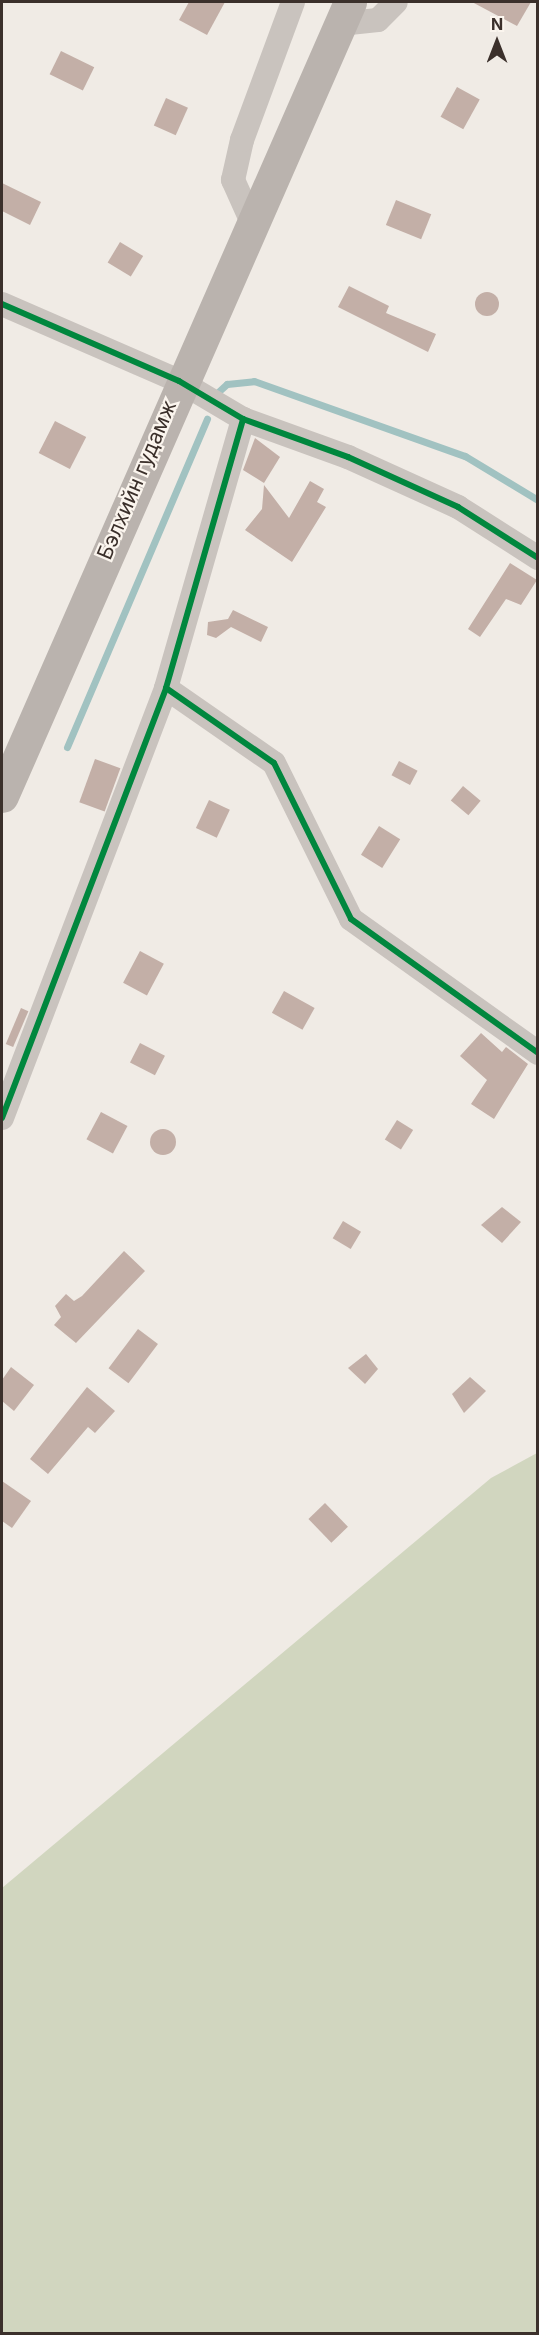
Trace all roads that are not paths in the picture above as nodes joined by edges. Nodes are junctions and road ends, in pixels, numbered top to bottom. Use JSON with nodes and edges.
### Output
{"nodes":[{"id":1,"x":293,"y":2,"type":"edge"},
{"id":2,"x":396,"y":2,"type":"edge"},
{"id":3,"x":345,"y":13,"type":"edge"},
{"id":4,"x":251,"y":220,"type":"junction"},
{"id":5,"x":2,"y":304,"type":"edge"},
{"id":6,"x":179,"y":381,"type":"junction"},
{"id":7,"x":243,"y":419,"type":"junction"},
{"id":8,"x":537,"y":558,"type":"edge"},
{"id":9,"x":166,"y":688,"type":"junction"},
{"id":10,"x":2,"y":796,"type":"edge"},
{"id":11,"x":537,"y":1053,"type":"edge"},
{"id":12,"x":2,"y":1118,"type":"edge"}],
"edges":[{"from":1,"to":4,"type":"street"},
{"from":2,"to":3,"type":"street"},
{"from":3,"to":4,"type":"main road","name":"Бэлхийн гудамж"},
{"from":4,"to":6,"type":"main road","name":"Бэлхийн гудамж"},
{"from":5,"to":6,"type":"street"},
{"from":6,"to":7,"type":"street"},
{"from":6,"to":10,"type":"main road","name":"Бэлхийн гудамж"},
{"from":7,"to":8,"type":"street"},
{"from":7,"to":9,"type":"street"},
{"from":9,"to":11,"type":"street"},
{"from":9,"to":12,"type":"street"}]}
